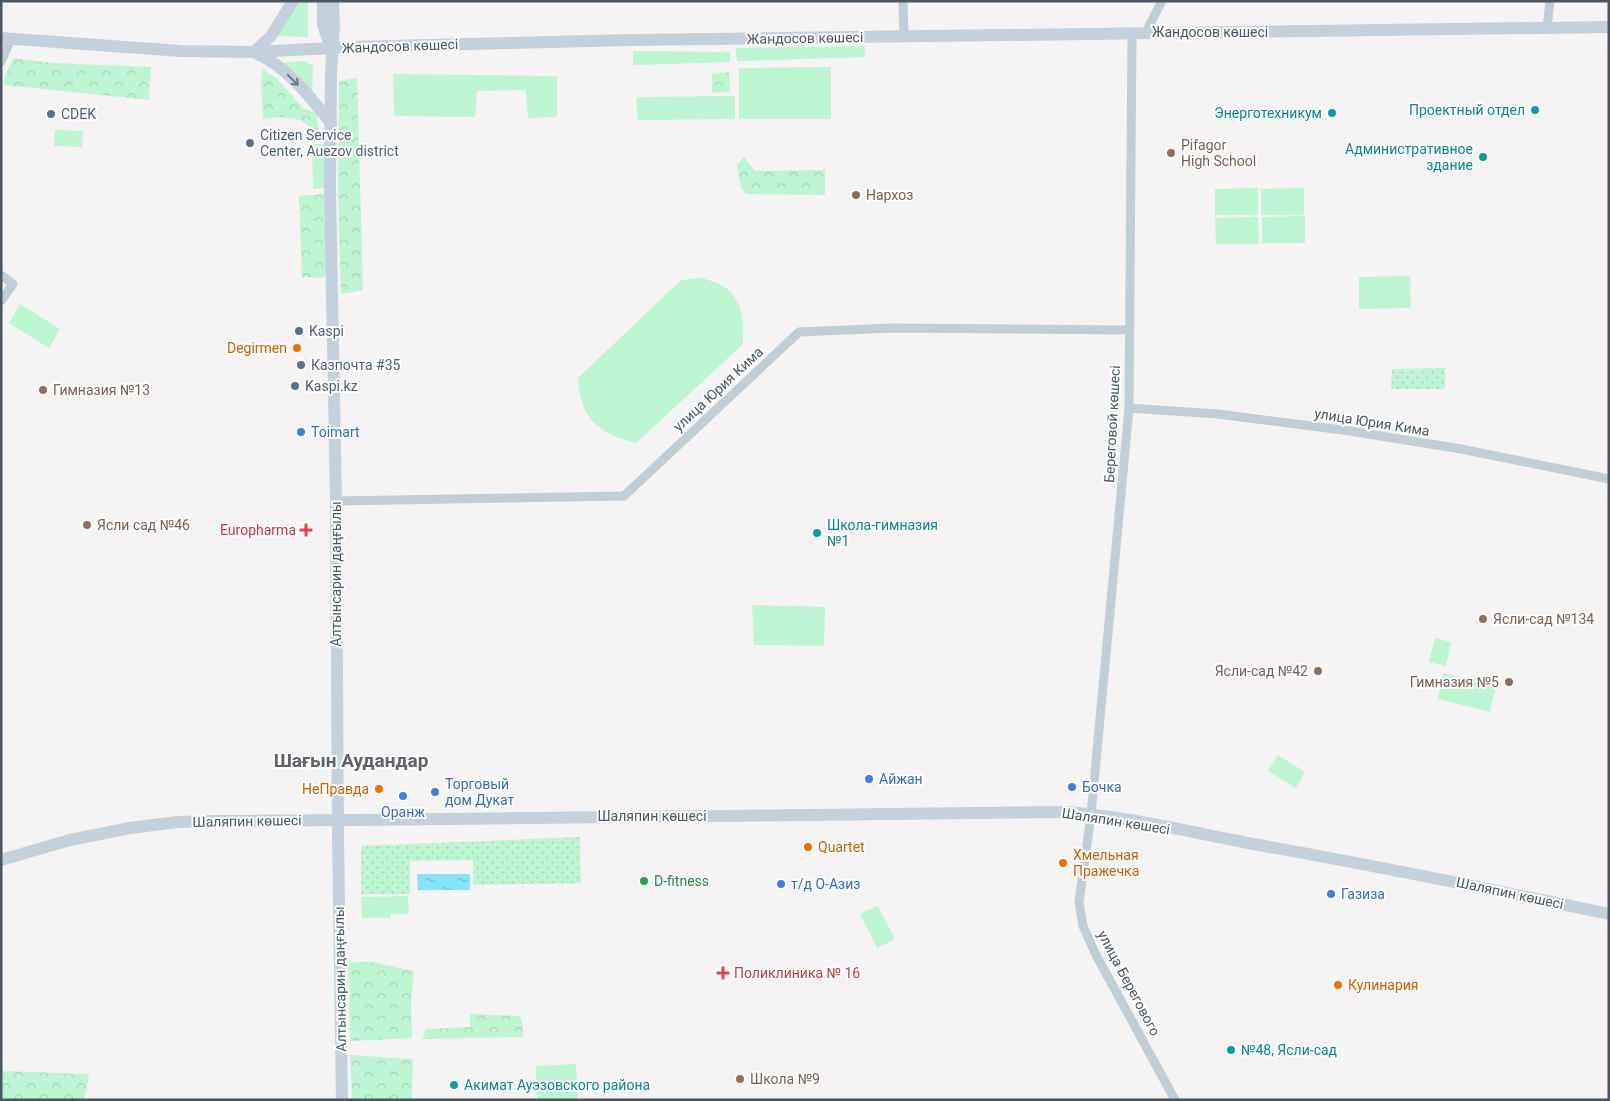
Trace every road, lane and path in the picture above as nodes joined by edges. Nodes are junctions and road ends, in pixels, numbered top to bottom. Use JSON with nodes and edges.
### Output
{"nodes":[{"id":1,"x":293,"y":1,"type":"edge"},
{"id":2,"x":323,"y":1,"type":"edge"},
{"id":3,"x":333,"y":1,"type":"edge"},
{"id":4,"x":903,"y":1,"type":"edge"},
{"id":5,"x":1162,"y":1,"type":"edge"},
{"id":6,"x":1550,"y":1,"type":"edge"},
{"id":7,"x":1609,"y":27,"type":"edge"},
{"id":8,"x":1547,"y":28,"type":"junction"},
{"id":9,"x":1146,"y":32,"type":"junction"},
{"id":10,"x":1132,"y":33,"type":"junction"},
{"id":11,"x":904,"y":36,"type":"junction"},
{"id":12,"x":6,"y":39,"type":"edge"},
{"id":13,"x":332,"y":49,"type":"junction"},
{"id":14,"x":254,"y":52,"type":"junction"},
{"id":15,"x":1,"y":62,"type":"edge"},
{"id":16,"x":331,"y":123,"type":"junction"},
{"id":17,"x":1,"y":275,"type":"edge"},
{"id":18,"x":1,"y":301,"type":"edge"},
{"id":19,"x":1129,"y":330,"type":"junction"},
{"id":20,"x":1129,"y":408,"type":"junction"},
{"id":21,"x":1609,"y":479,"type":"edge"},
{"id":22,"x":336,"y":501,"type":"junction"},
{"id":23,"x":1091,"y":815,"type":"junction"},
{"id":24,"x":338,"y":820,"type":"junction"},
{"id":25,"x":1,"y":860,"type":"edge"},
{"id":26,"x":1609,"y":914,"type":"edge"},
{"id":27,"x":342,"y":1100,"type":"edge"},
{"id":28,"x":1176,"y":1100,"type":"edge"}],
"edges":[{"from":1,"to":14,"type":"main road"},
{"from":2,"to":13,"type":"main road"},
{"from":3,"to":13,"type":"main road","name":"Алтынсарин даңғылы"},
{"from":4,"to":11,"type":"street"},
{"from":5,"to":9,"type":"street"},
{"from":6,"to":8,"type":"street"},
{"from":7,"to":8,"type":"main road","name":"Жандосов көшесі"},
{"from":8,"to":9,"type":"main road","name":"Жандосов көшесі"},
{"from":9,"to":10,"type":"main road","name":"Жандосов көшесі"},
{"from":10,"to":11,"type":"main road","name":"Жандосов көшесі"},
{"from":10,"to":19,"type":"street","name":"Береговой көшесі"},
{"from":11,"to":13,"type":"main road","name":"Жандосов көшесі"},
{"from":12,"to":14,"type":"main road","name":"Жандосов көшесі"},
{"from":12,"to":15,"type":"street"},
{"from":13,"to":14,"type":"main road","name":"Жандосов көшесі"},
{"from":13,"to":16,"type":"main road","name":"Алтынсарин даңғылы"},
{"from":14,"to":16,"type":"main road","one_way":true},
{"from":16,"to":22,"type":"main road","name":"Алтынсарин даңғылы"},
{"from":17,"to":18,"type":"street"},
{"from":19,"to":20,"type":"street","name":"Береговой көшесі"},
{"from":19,"to":22,"type":"street","name":"улица Юрия Кима"},
{"from":20,"to":21,"type":"street","name":"улица Юрия Кима"},
{"from":20,"to":23,"type":"street","name":"Береговой көшесі"},
{"from":22,"to":24,"type":"main road","name":"Алтынсарин даңғылы"},
{"from":23,"to":24,"type":"main road","name":"Шаляпин көшесі"},
{"from":23,"to":26,"type":"main road","name":"Шаляпин көшесі"},
{"from":23,"to":28,"type":"street","name":"улица Берегового"},
{"from":24,"to":25,"type":"main road","name":"Шаляпин көшесі"},
{"from":24,"to":27,"type":"main road","name":"Алтынсарин даңғылы"}]}
